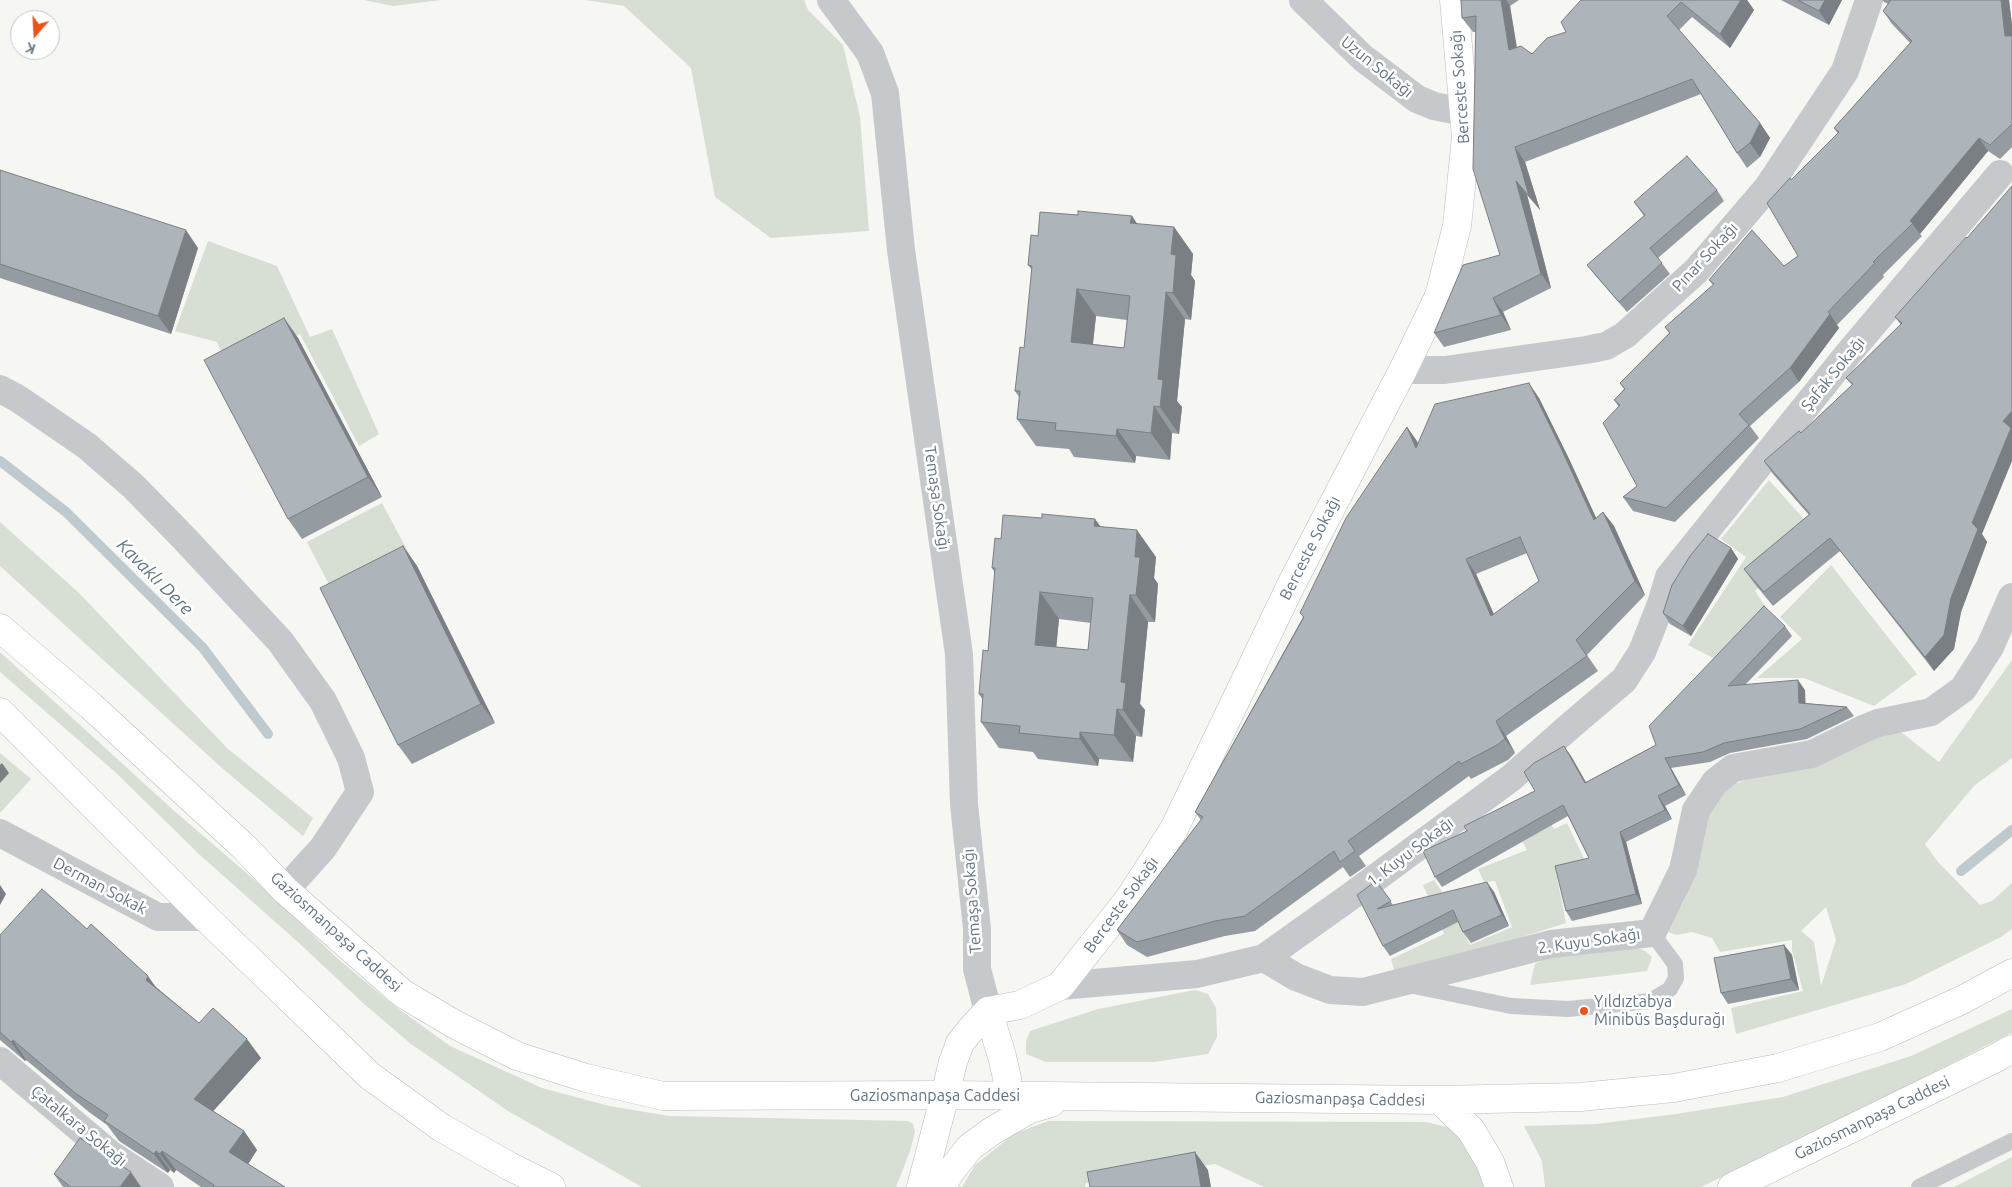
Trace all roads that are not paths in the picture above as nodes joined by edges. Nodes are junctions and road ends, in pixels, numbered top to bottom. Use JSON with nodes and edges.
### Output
{"nodes":[{"id":1,"x":831,"y":0,"type":"edge"},
{"id":2,"x":1303,"y":0,"type":"edge"},
{"id":3,"x":1454,"y":0,"type":"edge"},
{"id":4,"x":1870,"y":0,"type":"edge"},
{"id":5,"x":1463,"y":112,"type":"junction"},
{"id":6,"x":2000,"y":174,"type":"dead end"},
{"id":7,"x":1403,"y":370,"type":"junction"},
{"id":8,"x":0,"y":390,"type":"edge"},
{"id":9,"x":1669,"y":577,"type":"joint"},
{"id":10,"x":2012,"y":597,"type":"edge"},
{"id":11,"x":0,"y":628,"type":"edge"},
{"id":12,"x":0,"y":712,"type":"edge"},
{"id":13,"x":0,"y":833,"type":"edge"},
{"id":14,"x":284,"y":890,"type":"junction"},
{"id":15,"x":205,"y":917,"type":"junction"},
{"id":16,"x":1652,"y":933,"type":"junction"},
{"id":17,"x":1264,"y":958,"type":"junction"},
{"id":18,"x":2012,"y":973,"type":"edge"},
{"id":19,"x":1402,"y":983,"type":"junction"},
{"id":20,"x":1060,"y":986,"type":"junction"},
{"id":21,"x":988,"y":1011,"type":"junction"},
{"id":22,"x":2012,"y":1048,"type":"edge"},
{"id":23,"x":0,"y":1061,"type":"edge"},
{"id":24,"x":946,"y":1095,"type":"junction"},
{"id":25,"x":1072,"y":1096,"type":"junction"},
{"id":26,"x":1008,"y":1097,"type":"junction"},
{"id":27,"x":1440,"y":1100,"type":"junction"},
{"id":28,"x":2012,"y":1142,"type":"edge"},
{"id":29,"x":160,"y":1187,"type":"edge"},
{"id":30,"x":551,"y":1187,"type":"edge"},
{"id":31,"x":921,"y":1187,"type":"edge"},
{"id":32,"x":942,"y":1187,"type":"edge"},
{"id":33,"x":1499,"y":1187,"type":"edge"},
{"id":34,"x":1732,"y":1187,"type":"edge"},
{"id":35,"x":1919,"y":1187,"type":"edge"}],
"edges":[{"from":1,"to":21,"type":"street","name":"Temaşa Sokağı"},
{"from":2,"to":5,"type":"street","name":"Uzun Sokağı"},
{"from":3,"to":5,"type":"main road","name":"Berceste Sokağı"},
{"from":4,"to":7,"type":"street","name":"Pınar Sokağı"},
{"from":5,"to":7,"type":"main road","name":"Berceste Sokağı"},
{"from":6,"to":9,"type":"street","name":"Şafak Sokağı"},
{"from":7,"to":20,"type":"main road","name":"Berceste Sokağı"},
{"from":8,"to":14,"type":"street"},
{"from":9,"to":17,"type":"street","name":"1. Kuyu Sokağı"},
{"from":10,"to":16,"type":"street","name":"2. Kuyu Sokağı"},
{"from":11,"to":14,"type":"main road","name":"Gaziosmanpaşa Caddesi"},
{"from":12,"to":15,"type":"main road"},
{"from":13,"to":15,"type":"street","name":"Derman Sokak"},
{"from":14,"to":24,"type":"main road","name":"Gaziosmanpaşa Caddesi"},
{"from":15,"to":30,"type":"main road"},
{"from":16,"to":19,"type":"street","name":"2. Kuyu Sokağı"},
{"from":16,"to":19,"type":"lane"},
{"from":17,"to":19,"type":"street","name":"2. Kuyu Sokağı"},
{"from":17,"to":20,"type":"street","name":"1. Kuyu Sokağı"},
{"from":18,"to":27,"type":"main road","name":"Gaziosmanpaşa Caddesi"},
{"from":20,"to":21,"type":"main road","name":"Berceste Sokağı"},
{"from":21,"to":24,"type":"main road"},
{"from":21,"to":26,"type":"main road"},
{"from":22,"to":34,"type":"main road","name":"Gaziosmanpaşa Caddesi"},
{"from":23,"to":29,"type":"street","name":"Çatalkara Sokağı"},
{"from":24,"to":26,"type":"main road","name":"Gaziosmanpaşa Caddesi"},
{"from":24,"to":31,"type":"main road"},
{"from":25,"to":26,"type":"main road","name":"Gaziosmanpaşa Caddesi"},
{"from":25,"to":27,"type":"main road","name":"Gaziosmanpaşa Caddesi"},
{"from":25,"to":32,"type":"main road"},
{"from":27,"to":33,"type":"main road"},
{"from":28,"to":35,"type":"lane"}]}
